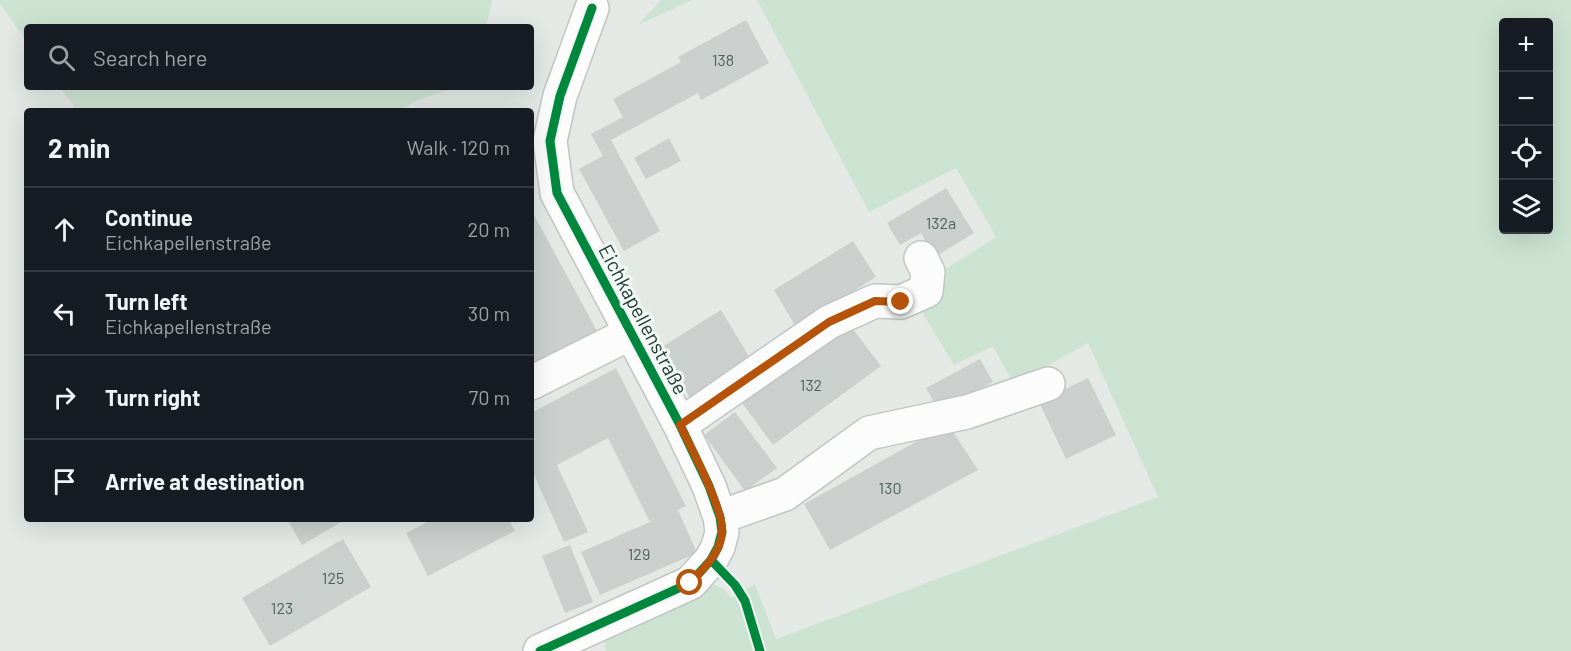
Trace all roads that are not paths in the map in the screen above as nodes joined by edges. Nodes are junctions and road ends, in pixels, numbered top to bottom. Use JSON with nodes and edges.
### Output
{"nodes":[{"id":1,"x":592,"y":8,"type":"dead end"},
{"id":2,"x":921,"y":258,"type":"dead end"},
{"id":3,"x":631,"y":333,"type":"junction"},
{"id":4,"x":534,"y":382,"type":"edge"},
{"id":5,"x":1048,"y":384,"type":"dead end"},
{"id":6,"x":680,"y":425,"type":"junction"},
{"id":7,"x":720,"y":518,"type":"junction"},
{"id":8,"x":540,"y":651,"type":"edge"}],
"edges":[{"from":1,"to":3,"type":"street","name":"Eichkapellenstraße"},
{"from":2,"to":6,"type":"street"},
{"from":3,"to":4,"type":"street"},
{"from":3,"to":6,"type":"street","name":"Eichkapellenstraße"},
{"from":5,"to":7,"type":"street"},
{"from":6,"to":7,"type":"street","name":"Eichkapellenstraße"},
{"from":7,"to":8,"type":"street","name":"Eichkapellenstraße"}]}
